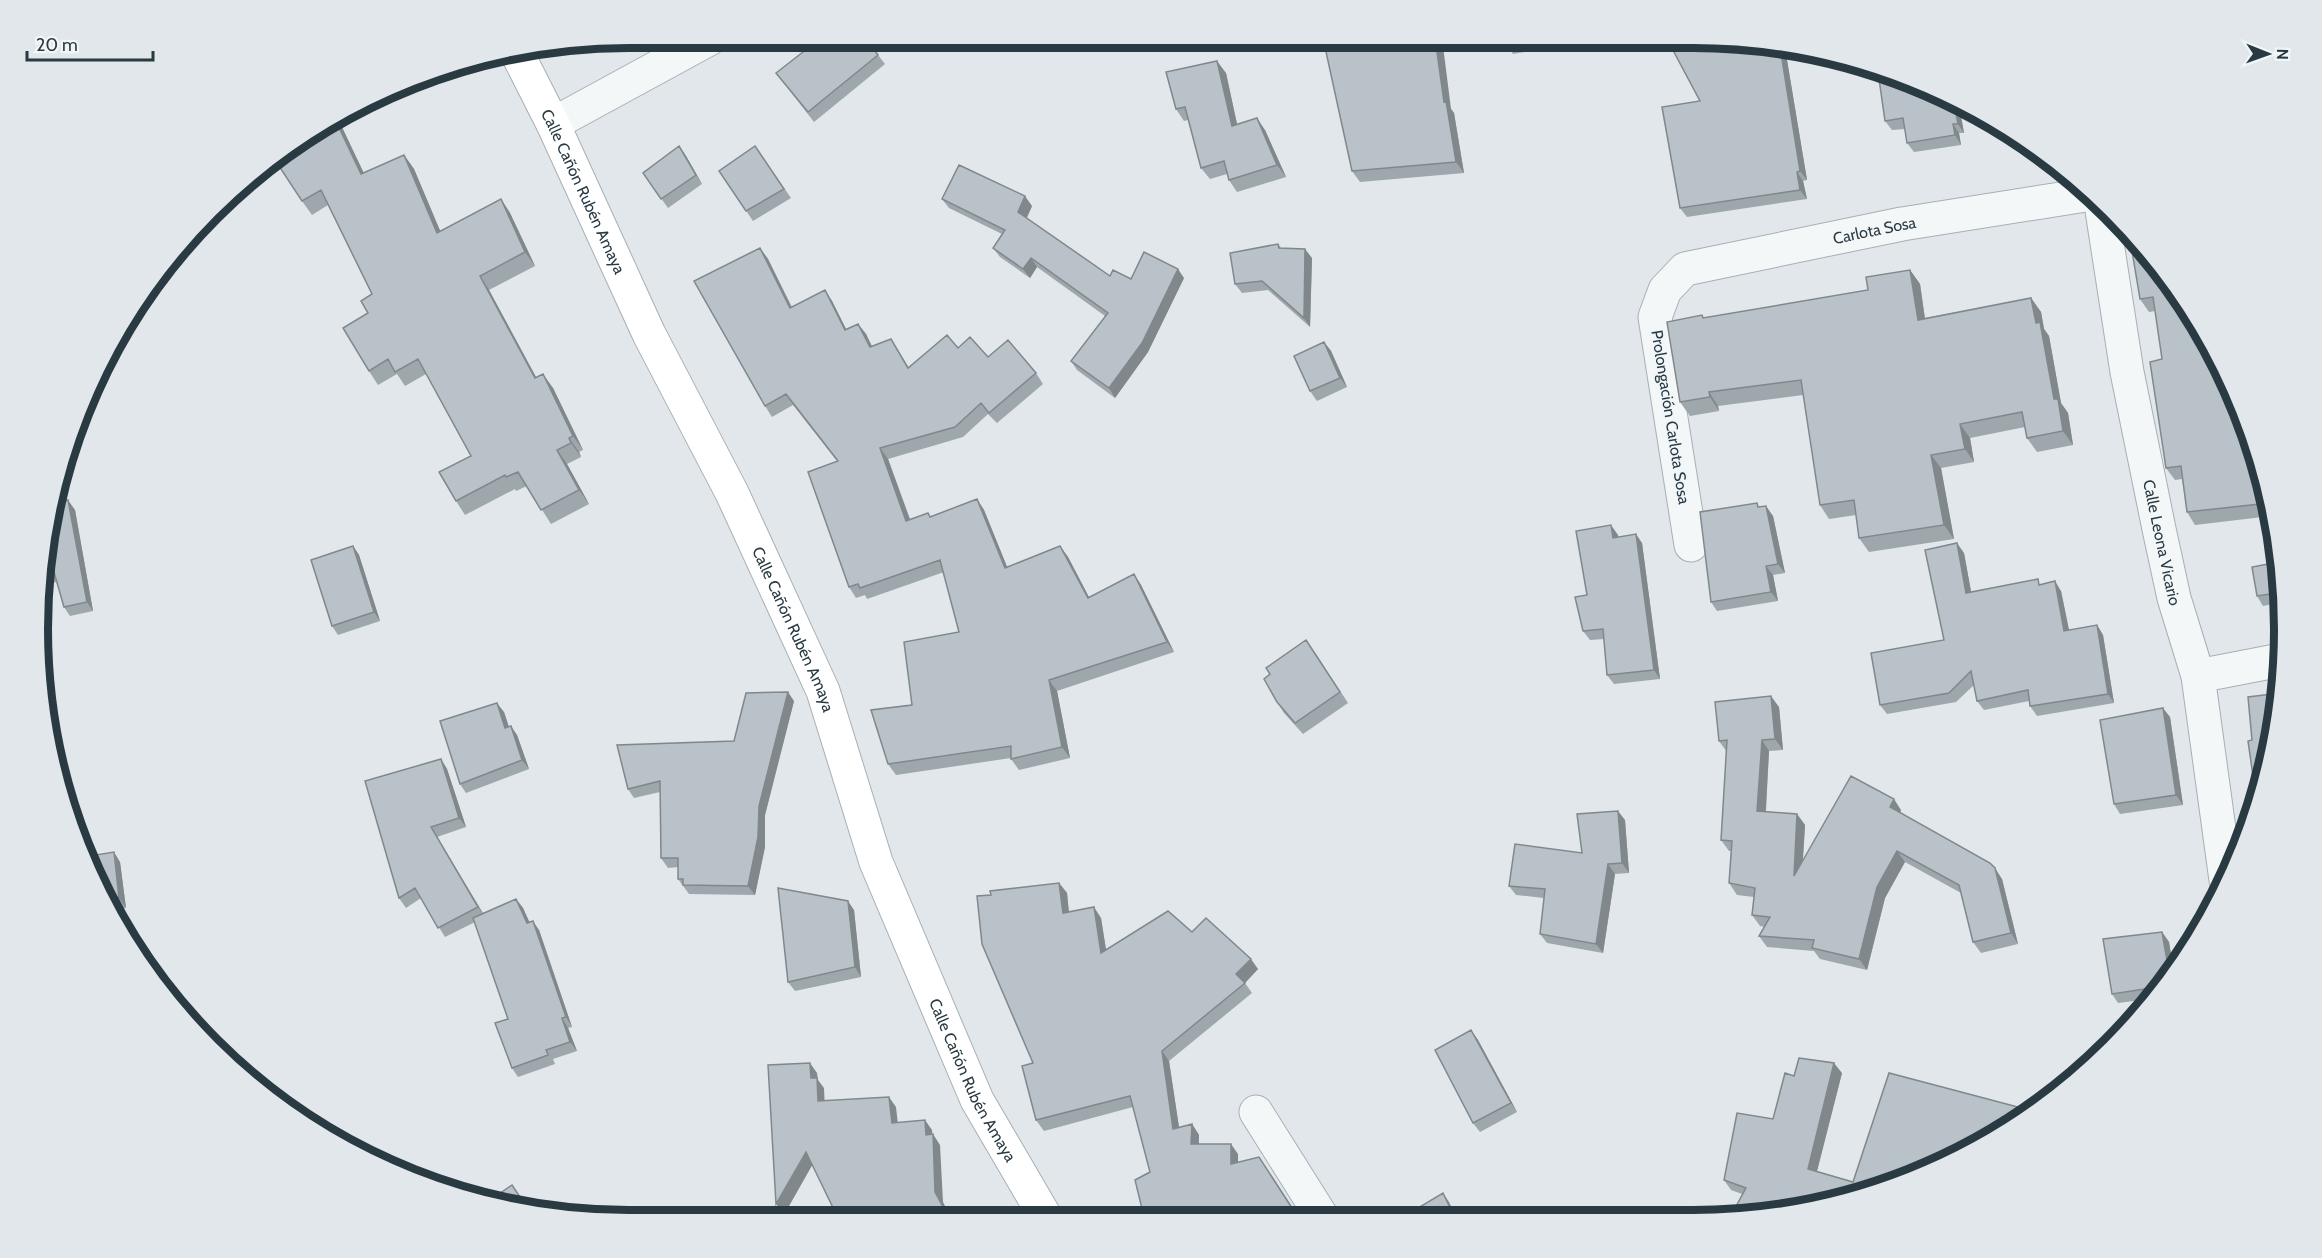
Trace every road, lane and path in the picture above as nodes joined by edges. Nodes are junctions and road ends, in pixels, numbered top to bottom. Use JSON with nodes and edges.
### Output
{"nodes":[{"id":1,"x":693,"y":48,"type":"edge"},
{"id":2,"x":520,"y":58,"type":"edge"},
{"id":3,"x":553,"y":124,"type":"junction"},
{"id":4,"x":2080,"y":196,"type":"edge"},
{"id":5,"x":2104,"y":218,"type":"edge"},
{"id":6,"x":1665,"y":290,"type":"joint"},
{"id":7,"x":1691,"y":545,"type":"dead end"},
{"id":8,"x":2273,"y":662,"type":"edge"},
{"id":9,"x":2198,"y":676,"type":"junction"},
{"id":10,"x":2224,"y":864,"type":"edge"},
{"id":11,"x":1256,"y":1112,"type":"dead end"},
{"id":12,"x":1041,"y":1210,"type":"edge"},
{"id":13,"x":1318,"y":1210,"type":"edge"}],
"edges":[{"from":1,"to":3,"type":"street"},
{"from":2,"to":3,"type":"street","name":"Calle Cañón Rubén Amaya"},
{"from":3,"to":12,"type":"street","name":"Calle Cañón Rubén Amaya"},
{"from":4,"to":6,"type":"street","name":"Carlota Sosa"},
{"from":5,"to":9,"type":"street","name":"Calle Leona Vicario"},
{"from":6,"to":7,"type":"street","name":"Prolongación Carlota Sosa"},
{"from":8,"to":9,"type":"street"},
{"from":9,"to":10,"type":"street","name":"Calle Leona Vicario"},
{"from":11,"to":13,"type":"street"}]}
